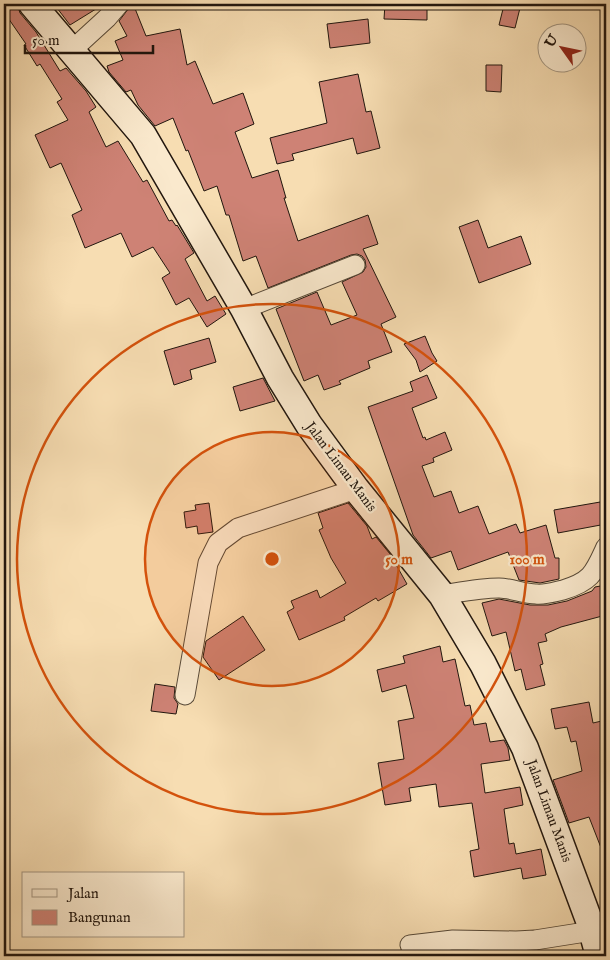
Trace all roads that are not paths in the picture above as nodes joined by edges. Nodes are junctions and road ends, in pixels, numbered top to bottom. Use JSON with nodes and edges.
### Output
{"nodes":[{"id":1,"x":32,"y":4,"type":"edge"},
{"id":2,"x":119,"y":4,"type":"edge"},
{"id":3,"x":71,"y":51,"type":"junction"},
{"id":4,"x":355,"y":265,"type":"dead end"},
{"id":5,"x":244,"y":309,"type":"junction"},
{"id":6,"x":356,"y":489,"type":"junction"},
{"id":7,"x":606,"y":547,"type":"edge"},
{"id":8,"x":442,"y":596,"type":"junction"},
{"id":9,"x":185,"y":695,"type":"dead end"},
{"id":10,"x":592,"y":931,"type":"junction"},
{"id":11,"x":410,"y":945,"type":"dead end"},
{"id":12,"x":599,"y":956,"type":"edge"}],
"edges":[{"from":1,"to":3,"type":"street","name":"Jalan Limau Manis"},
{"from":2,"to":3,"type":"street"},
{"from":3,"to":5,"type":"street","name":"Jalan Limau Manis"},
{"from":4,"to":5,"type":"street"},
{"from":5,"to":6,"type":"street","name":"Jalan Limau Manis"},
{"from":6,"to":8,"type":"street","name":"Jalan Limau Manis"},
{"from":6,"to":9,"type":"street"},
{"from":7,"to":8,"type":"street"},
{"from":8,"to":10,"type":"street","name":"Jalan Limau Manis"},
{"from":10,"to":11,"type":"street"},
{"from":10,"to":12,"type":"street","name":"Jalan Limau Manis"}]}
